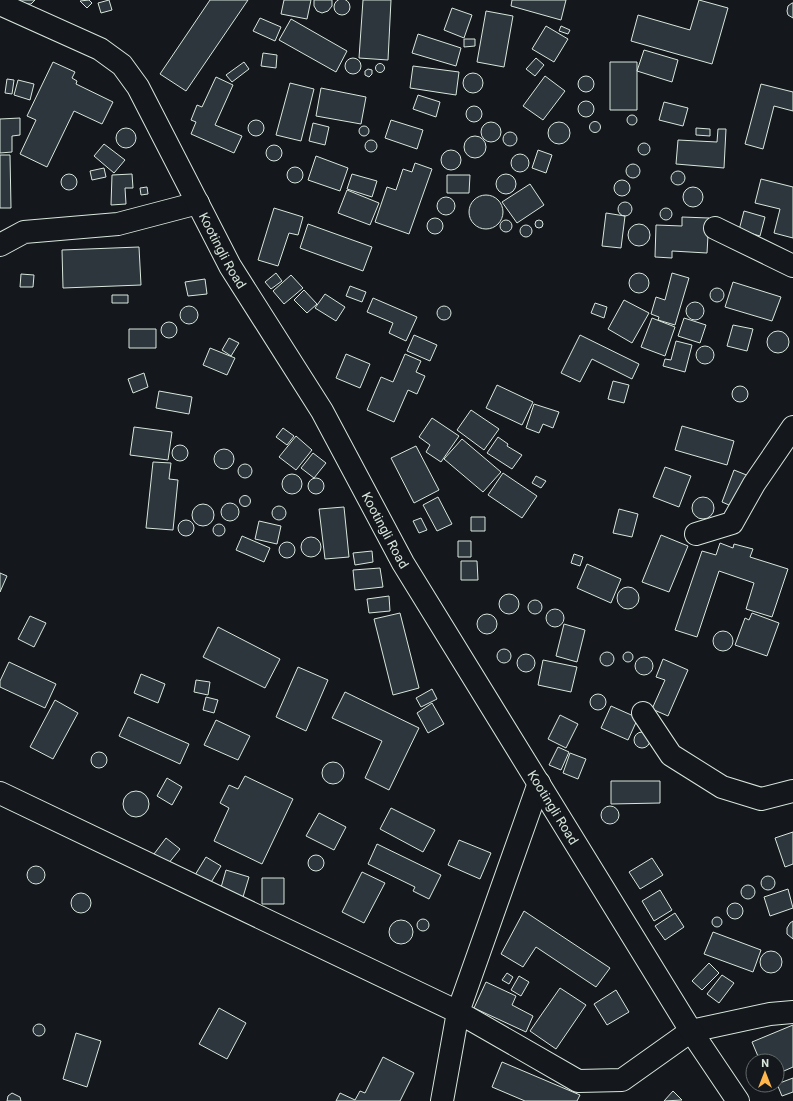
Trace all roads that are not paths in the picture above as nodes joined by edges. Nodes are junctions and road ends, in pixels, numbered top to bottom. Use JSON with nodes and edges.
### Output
{"nodes":[{"id":1,"x":0,"y":4,"type":"edge"},
{"id":2,"x":198,"y":202,"type":"junction"},
{"id":3,"x":715,"y":228,"type":"dead end"},
{"id":4,"x":0,"y":245,"type":"edge"},
{"id":5,"x":793,"y":266,"type":"edge"},
{"id":6,"x":793,"y":427,"type":"edge"},
{"id":7,"x":696,"y":534,"type":"dead end"},
{"id":8,"x":643,"y":714,"type":"dead end"},
{"id":9,"x":539,"y":783,"type":"junction"},
{"id":10,"x":793,"y":792,"type":"edge"},
{"id":11,"x":0,"y":794,"type":"edge"},
{"id":12,"x":458,"y":1012,"type":"junction"},
{"id":13,"x":793,"y":1012,"type":"edge"},
{"id":14,"x":691,"y":1031,"type":"junction"},
{"id":15,"x":442,"y":1101,"type":"edge"},
{"id":16,"x":738,"y":1101,"type":"edge"}],
"edges":[{"from":1,"to":2,"type":"street","name":"Kootingli Road"},
{"from":2,"to":4,"type":"street"},
{"from":2,"to":9,"type":"street","name":"Kootingli Road"},
{"from":3,"to":5,"type":"street"},
{"from":6,"to":7,"type":"street"},
{"from":8,"to":10,"type":"street"},
{"from":9,"to":12,"type":"street"},
{"from":9,"to":14,"type":"street","name":"Kootingli Road"},
{"from":11,"to":12,"type":"street"},
{"from":12,"to":14,"type":"street"},
{"from":12,"to":15,"type":"street"},
{"from":13,"to":14,"type":"street"},
{"from":14,"to":16,"type":"street","name":"Kootingli Road"}]}
